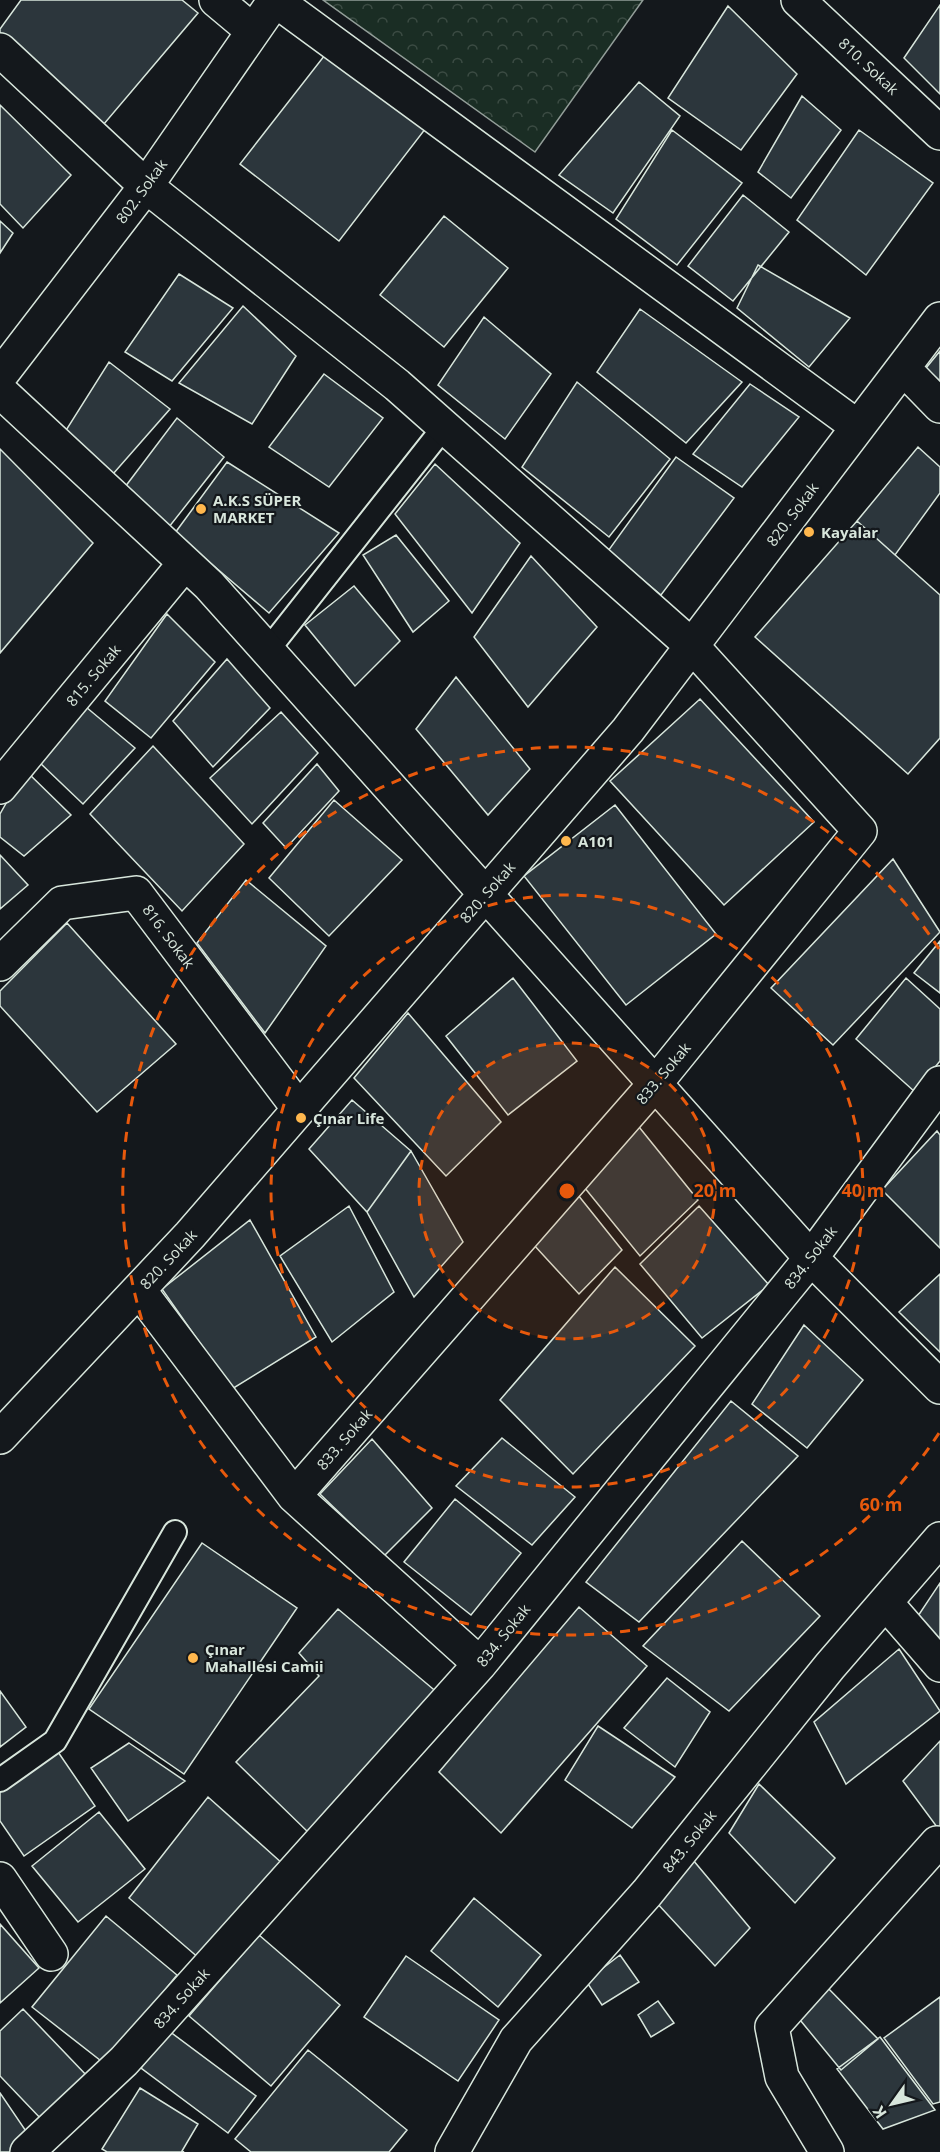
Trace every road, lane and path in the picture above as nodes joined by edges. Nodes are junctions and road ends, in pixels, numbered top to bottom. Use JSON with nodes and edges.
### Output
{"nodes":[{"id":1,"x":216,"y":0,"type":"edge"},
{"id":2,"x":275,"y":0,"type":"edge"},
{"id":3,"x":798,"y":0,"type":"edge"},
{"id":4,"x":253,"y":31,"type":"junction"},
{"id":5,"x":0,"y":50,"type":"edge"},
{"id":6,"x":940,"y":133,"type":"edge"},
{"id":7,"x":146,"y":186,"type":"junction"},
{"id":8,"x":940,"y":320,"type":"edge"},
{"id":9,"x":903,"y":368,"type":"junction"},
{"id":10,"x":0,"y":376,"type":"edge"},
{"id":11,"x":0,"y":391,"type":"edge"},
{"id":12,"x":940,"y":406,"type":"edge"},
{"id":13,"x":444,"y":427,"type":"junction"},
{"id":14,"x":858,"y":427,"type":"junction"},
{"id":15,"x":185,"y":563,"type":"junction"},
{"id":16,"x":692,"y":646,"type":"junction"},
{"id":17,"x":268,"y":650,"type":"junction"},
{"id":18,"x":0,"y":787,"type":"edge"},
{"id":19,"x":486,"y":894,"type":"junction"},
{"id":20,"x":0,"y":964,"type":"edge"},
{"id":21,"x":940,"y":1083,"type":"edge"},
{"id":22,"x":654,"y":1085,"type":"junction"},
{"id":23,"x":299,"y":1109,"type":"junction"},
{"id":24,"x":811,"y":1258,"type":"junction"},
{"id":25,"x":139,"y":1290,"type":"junction"},
{"id":26,"x":940,"y":1387,"type":"edge"},
{"id":27,"x":0,"y":1437,"type":"edge"},
{"id":28,"x":294,"y":1496,"type":"junction"},
{"id":29,"x":175,"y":1532,"type":"dead end"},
{"id":30,"x":940,"y":1539,"type":"edge"},
{"id":31,"x":886,"y":1603,"type":"junction"},
{"id":32,"x":480,"y":1664,"type":"junction"},
{"id":33,"x":940,"y":1665,"type":"edge"},
{"id":34,"x":0,"y":1779,"type":"edge"},
{"id":35,"x":938,"y":1843,"type":"dead end"},
{"id":36,"x":0,"y":1879,"type":"edge"},
{"id":37,"x":51,"y":1954,"type":"dead end"},
{"id":38,"x":27,"y":2152,"type":"edge"},
{"id":39,"x":452,"y":2152,"type":"edge"},
{"id":40,"x":827,"y":2152,"type":"edge"}],
"edges":[{"from":1,"to":4,"type":"street"},
{"from":2,"to":4,"type":"street","name":"802. Sokak"},
{"from":2,"to":14,"type":"street"},
{"from":3,"to":6,"type":"street","name":"810. Sokak"},
{"from":4,"to":7,"type":"street","name":"802. Sokak"},
{"from":5,"to":7,"type":"street"},
{"from":7,"to":10,"type":"street","name":"802. Sokak"},
{"from":7,"to":13,"type":"street"},
{"from":8,"to":9,"type":"street","name":"820. Sokak"},
{"from":9,"to":12,"type":"street"},
{"from":9,"to":14,"type":"street","name":"820. Sokak"},
{"from":11,"to":15,"type":"street"},
{"from":13,"to":16,"type":"street"},
{"from":13,"to":17,"type":"lane"},
{"from":14,"to":16,"type":"street","name":"820. Sokak"},
{"from":15,"to":17,"type":"street"},
{"from":15,"to":18,"type":"street","name":"815. Sokak"},
{"from":16,"to":19,"type":"street","name":"820. Sokak"},
{"from":16,"to":22,"type":"street","name":"833. Sokak"},
{"from":17,"to":19,"type":"street"},
{"from":19,"to":22,"type":"street"},
{"from":19,"to":23,"type":"street","name":"820. Sokak"},
{"from":20,"to":23,"type":"street","name":"816. Sokak"},
{"from":21,"to":24,"type":"street","name":"834. Sokak"},
{"from":22,"to":24,"type":"street"},
{"from":22,"to":28,"type":"street","name":"833. Sokak"},
{"from":23,"to":25,"type":"street","name":"820. Sokak"},
{"from":24,"to":26,"type":"street"},
{"from":24,"to":32,"type":"street","name":"834. Sokak"},
{"from":25,"to":27,"type":"street","name":"820. Sokak"},
{"from":25,"to":28,"type":"street"},
{"from":28,"to":32,"type":"street"},
{"from":29,"to":34,"type":"lane"},
{"from":30,"to":31,"type":"street","name":"843. Sokak"},
{"from":31,"to":33,"type":"street"},
{"from":31,"to":39,"type":"street","name":"843. Sokak"},
{"from":32,"to":38,"type":"street","name":"834. Sokak"},
{"from":35,"to":40,"type":"street"},
{"from":36,"to":37,"type":"street"}]}
